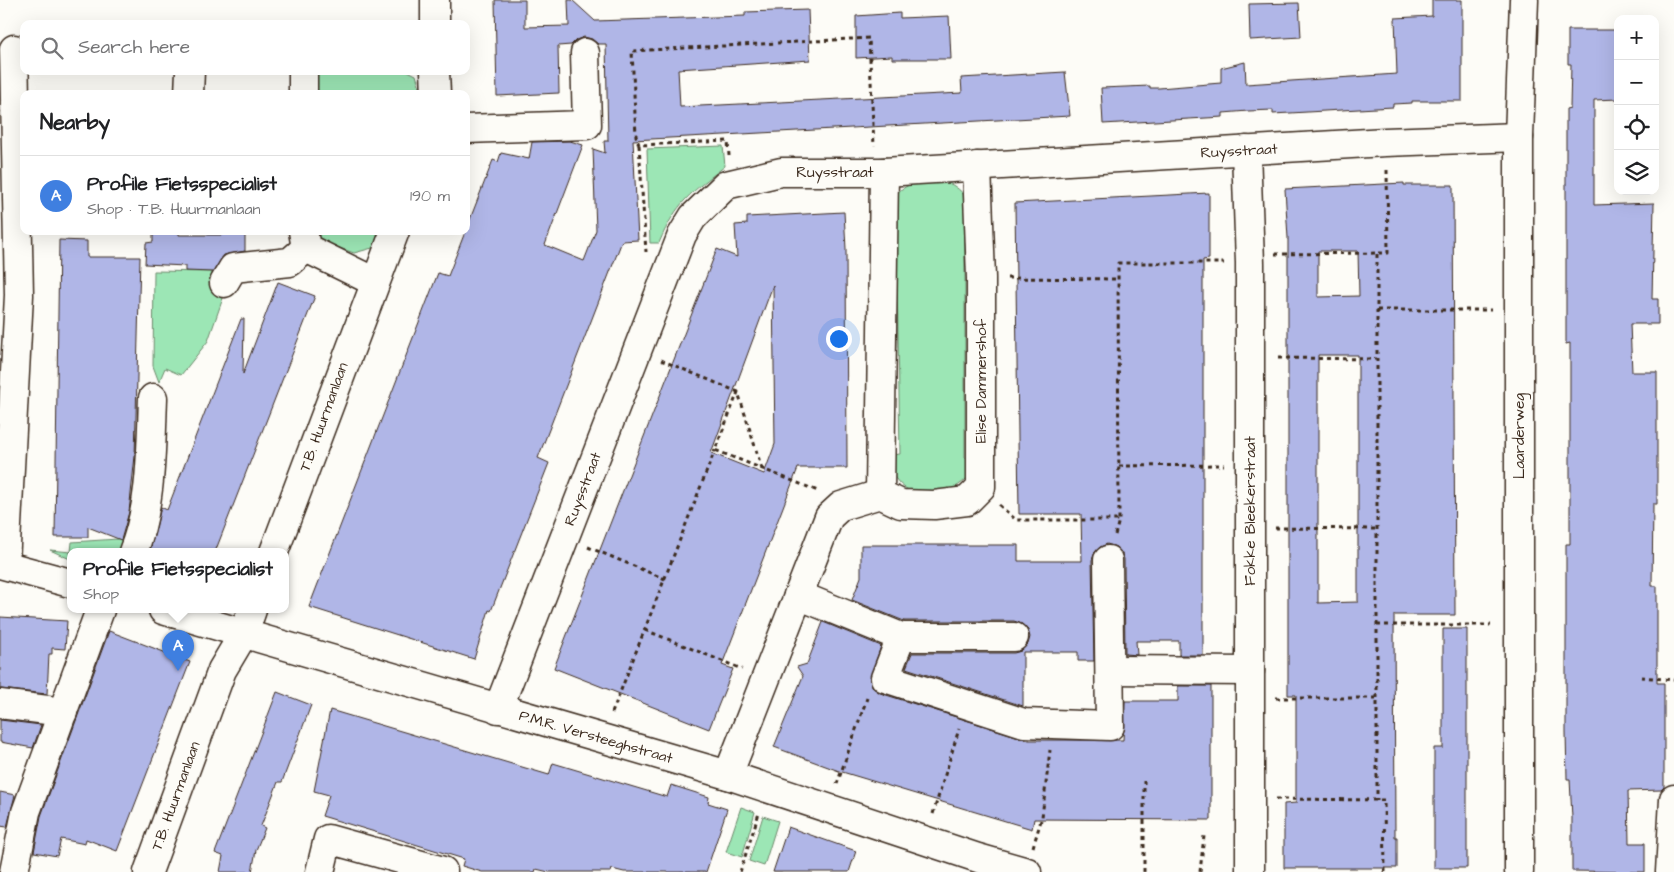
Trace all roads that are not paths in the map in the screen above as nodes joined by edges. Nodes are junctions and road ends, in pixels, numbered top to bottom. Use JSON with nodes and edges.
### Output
{"nodes":[{"id":1,"x":435,"y":0,"type":"edge"},
{"id":2,"x":1524,"y":0,"type":"edge"},
{"id":3,"x":435,"y":20,"type":"edge"},
{"id":4,"x":13,"y":48,"type":"edge"},
{"id":5,"x":585,"y":53,"type":"dead end"},
{"id":6,"x":190,"y":75,"type":"edge"},
{"id":7,"x":303,"y":75,"type":"edge"},
{"id":8,"x":436,"y":75,"type":"edge"},
{"id":9,"x":189,"y":90,"type":"edge"},
{"id":10,"x":303,"y":90,"type":"edge"},
{"id":11,"x":436,"y":90,"type":"edge"},
{"id":12,"x":470,"y":129,"type":"edge"},
{"id":13,"x":1519,"y":137,"type":"junction"},
{"id":14,"x":1246,"y":150,"type":"junction"},
{"id":15,"x":977,"y":166,"type":"junction"},
{"id":16,"x":880,"y":172,"type":"junction"},
{"id":17,"x":393,"y":235,"type":"edge"},
{"id":18,"x":304,"y":240,"type":"edge"},
{"id":19,"x":374,"y":282,"type":"junction"},
{"id":20,"x":224,"y":284,"type":"dead end"},
{"id":21,"x":153,"y":398,"type":"dead end"},
{"id":22,"x":880,"y":494,"type":"junction"},
{"id":23,"x":134,"y":548,"type":"edge"},
{"id":24,"x":275,"y":548,"type":"edge"},
{"id":25,"x":1108,"y":560,"type":"road end"},
{"id":26,"x":2,"y":564,"type":"edge"},
{"id":27,"x":67,"y":582,"type":"edge"},
{"id":28,"x":798,"y":595,"type":"junction"},
{"id":29,"x":99,"y":613,"type":"edge"},
{"id":30,"x":184,"y":613,"type":"edge"},
{"id":31,"x":248,"y":622,"type":"edge"},
{"id":32,"x":901,"y":637,"type":"junction"},
{"id":33,"x":1014,"y":637,"type":"dead end"},
{"id":34,"x":1110,"y":670,"type":"junction"},
{"id":35,"x":1250,"y":671,"type":"junction"},
{"id":36,"x":0,"y":704,"type":"edge"},
{"id":37,"x":498,"y":709,"type":"junction"},
{"id":38,"x":63,"y":712,"type":"junction"},
{"id":39,"x":728,"y":776,"type":"junction"},
{"id":40,"x":1674,"y":799,"type":"edge"},
{"id":41,"x":443,"y":870,"type":"dead end"},
{"id":42,"x":14,"y":872,"type":"edge"},
{"id":43,"x":148,"y":872,"type":"edge"},
{"id":44,"x":320,"y":872,"type":"edge"},
{"id":45,"x":1026,"y":872,"type":"edge"},
{"id":46,"x":1250,"y":872,"type":"edge"},
{"id":47,"x":1519,"y":872,"type":"edge"},
{"id":48,"x":1670,"y":872,"type":"edge"}],
"edges":[{"from":1,"to":3,"type":"street"},
{"from":2,"to":13,"type":"street","name":"Laarderweg"},
{"from":4,"to":26,"type":"street"},
{"from":5,"to":12,"type":"street"},
{"from":6,"to":9,"type":"street"},
{"from":7,"to":10,"type":"street"},
{"from":8,"to":11,"type":"street"},
{"from":13,"to":14,"type":"street","name":"Ruysstraat"},
{"from":13,"to":47,"type":"street","name":"Laarderweg"},
{"from":14,"to":15,"type":"street","name":"Ruysstraat"},
{"from":14,"to":35,"type":"street","name":"Fokke Bleekerstraat"},
{"from":15,"to":16,"type":"street","name":"Ruysstraat"},
{"from":15,"to":22,"type":"street","name":"Elise Dammershof"},
{"from":16,"to":22,"type":"street"},
{"from":16,"to":37,"type":"street","name":"Ruysstraat"},
{"from":17,"to":19,"type":"street","name":"T.B. Huurmanlaan"},
{"from":18,"to":19,"type":"street"},
{"from":18,"to":20,"type":"street"},
{"from":19,"to":24,"type":"street","name":"T.B. Huurmanlaan"},
{"from":21,"to":23,"type":"street"},
{"from":22,"to":28,"type":"street"},
{"from":25,"to":34,"type":"street"},
{"from":26,"to":27,"type":"street"},
{"from":28,"to":32,"type":"street"},
{"from":28,"to":39,"type":"street"},
{"from":29,"to":38,"type":"street"},
{"from":30,"to":31,"type":"street","name":"P.M.R. Versteeghstraat"},
{"from":31,"to":37,"type":"street","name":"P.M.R. Versteeghstraat"},
{"from":31,"to":43,"type":"street","name":"T.B. Huurmanlaan"},
{"from":32,"to":33,"type":"street"},
{"from":32,"to":34,"type":"street"},
{"from":34,"to":35,"type":"street"},
{"from":35,"to":46,"type":"street","name":"Fokke Bleekerstraat"},
{"from":36,"to":38,"type":"street"},
{"from":37,"to":39,"type":"street","name":"P.M.R. Versteeghstraat"},
{"from":38,"to":42,"type":"street"},
{"from":39,"to":45,"type":"street","name":"P.M.R. Versteeghstraat"},
{"from":40,"to":48,"type":"street"},
{"from":41,"to":44,"type":"street"}]}
